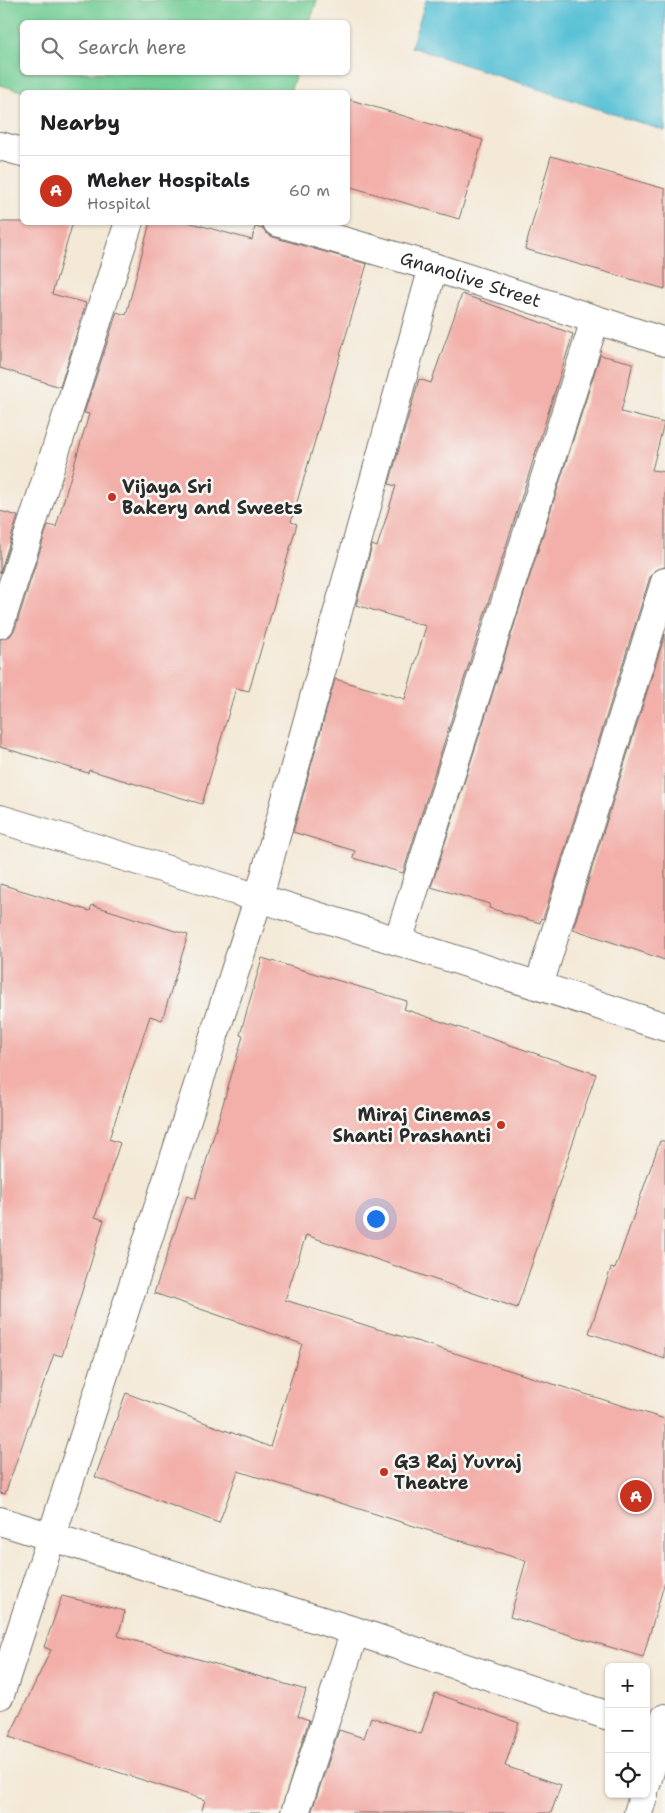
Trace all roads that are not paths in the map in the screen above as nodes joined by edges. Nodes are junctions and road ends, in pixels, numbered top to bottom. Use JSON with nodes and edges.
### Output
{"nodes":[{"id":1,"x":0,"y":146,"type":"edge"},
{"id":2,"x":20,"y":151,"type":"edge"},
{"id":3,"x":128,"y":225,"type":"edge"},
{"id":4,"x":287,"y":225,"type":"edge"},
{"id":5,"x":432,"y":268,"type":"junction"},
{"id":6,"x":595,"y":320,"type":"junction"},
{"id":7,"x":665,"y":342,"type":"edge"},
{"id":8,"x":665,"y":582,"type":"edge"},
{"id":9,"x":0,"y":624,"type":"edge"},
{"id":10,"x":0,"y":819,"type":"edge"},
{"id":11,"x":259,"y":897,"type":"junction"},
{"id":12,"x":398,"y":941,"type":"junction"},
{"id":13,"x":539,"y":985,"type":"junction"},
{"id":14,"x":665,"y":1027,"type":"edge"},
{"id":15,"x":0,"y":1521,"type":"edge"},
{"id":16,"x":51,"y":1537,"type":"junction"},
{"id":17,"x":354,"y":1631,"type":"junction"},
{"id":18,"x":0,"y":1695,"type":"edge"},
{"id":19,"x":605,"y":1715,"type":"edge"},
{"id":20,"x":659,"y":1729,"type":"edge"},
{"id":21,"x":650,"y":1768,"type":"edge"},
{"id":22,"x":643,"y":1798,"type":"edge"},
{"id":23,"x":295,"y":1813,"type":"edge"},
{"id":24,"x":638,"y":1813,"type":"edge"}],
"edges":[{"from":1,"to":2,"type":"street"},
{"from":3,"to":9,"type":"street"},
{"from":4,"to":5,"type":"street","name":"Gnanolive Street"},
{"from":5,"to":6,"type":"street","name":"Gnanolive Street"},
{"from":5,"to":11,"type":"street"},
{"from":6,"to":7,"type":"street","name":"Gnanolive Street"},
{"from":6,"to":12,"type":"street"},
{"from":8,"to":13,"type":"street"},
{"from":10,"to":11,"type":"street"},
{"from":11,"to":12,"type":"street"},
{"from":11,"to":16,"type":"street"},
{"from":12,"to":13,"type":"street"},
{"from":13,"to":14,"type":"street"},
{"from":15,"to":16,"type":"street"},
{"from":16,"to":17,"type":"street"},
{"from":16,"to":18,"type":"street"},
{"from":17,"to":19,"type":"street"},
{"from":17,"to":23,"type":"street"},
{"from":20,"to":21,"type":"street"},
{"from":22,"to":24,"type":"street"}]}
